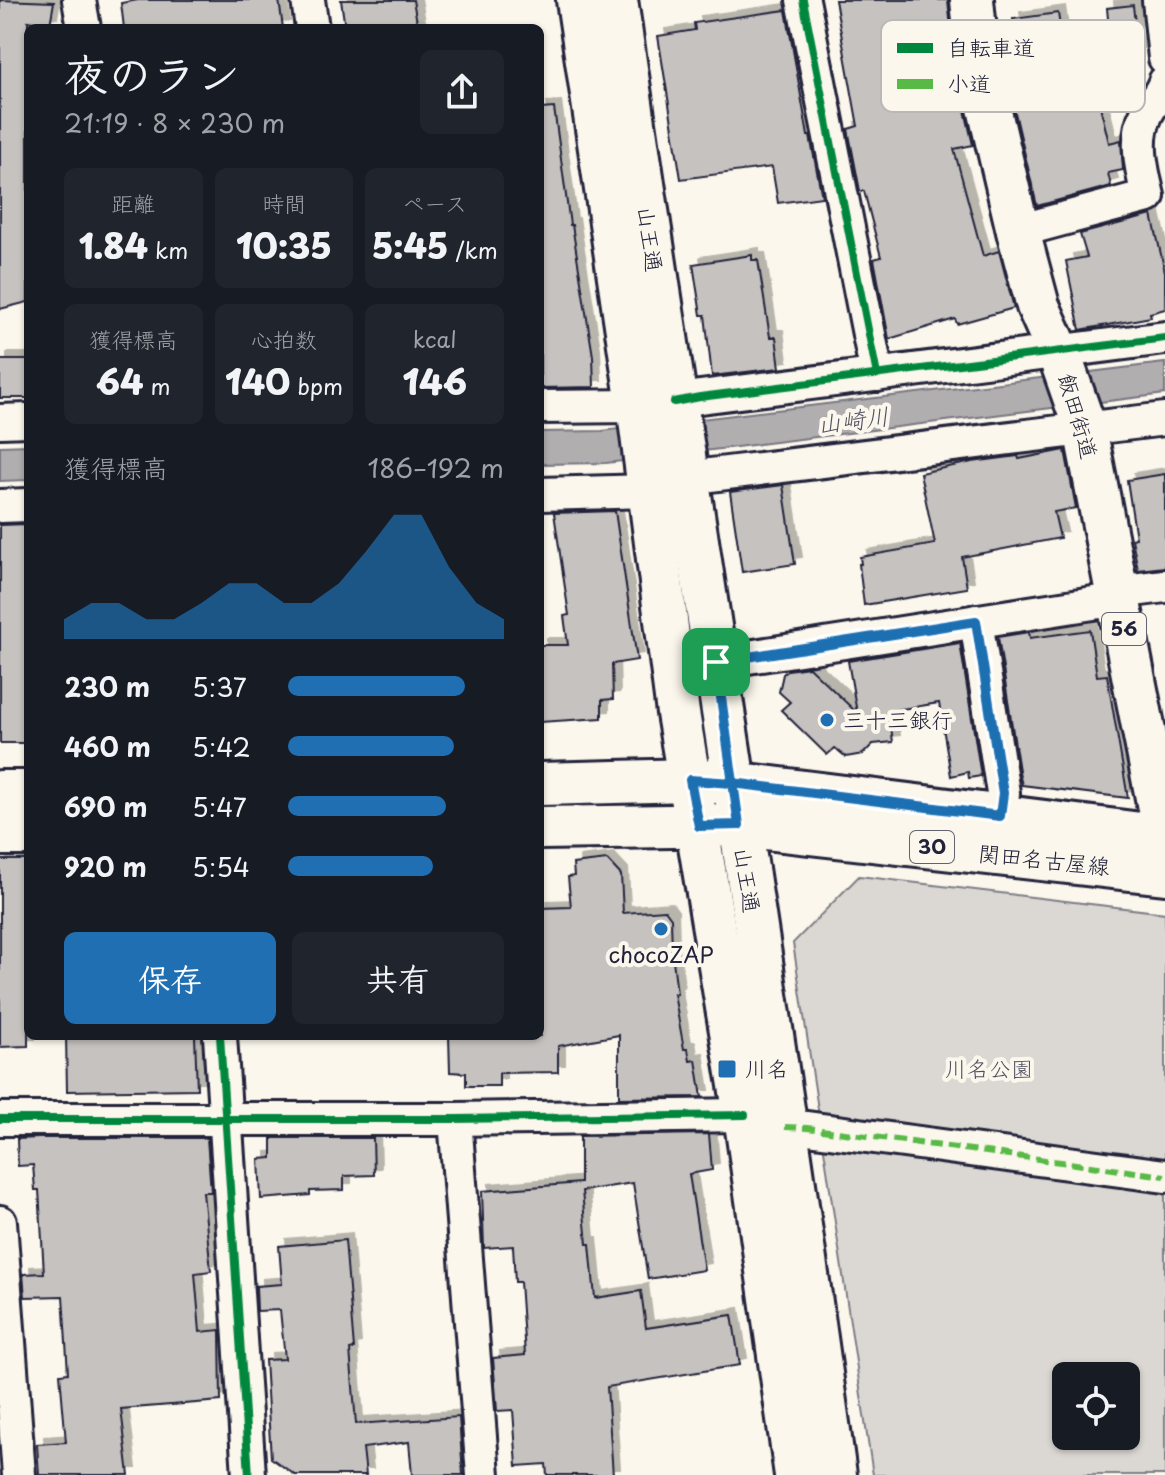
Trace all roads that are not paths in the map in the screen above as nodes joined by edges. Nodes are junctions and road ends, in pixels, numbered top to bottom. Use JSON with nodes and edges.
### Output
{"nodes":[{"id":1,"x":79,"y":0,"type":"edge"},
{"id":2,"x":308,"y":0,"type":"edge"},
{"id":3,"x":578,"y":0,"type":"edge"},
{"id":4,"x":616,"y":0,"type":"edge"},
{"id":5,"x":803,"y":0,"type":"edge"},
{"id":6,"x":972,"y":0,"type":"edge"},
{"id":7,"x":1159,"y":0,"type":"edge"},
{"id":8,"x":974,"y":20,"type":"edge"},
{"id":9,"x":83,"y":24,"type":"edge"},
{"id":10,"x":311,"y":24,"type":"edge"},
{"id":11,"x":1165,"y":58,"type":"edge"},
{"id":12,"x":1165,"y":82,"type":"edge"},
{"id":13,"x":990,"y":112,"type":"edge"},
{"id":14,"x":1018,"y":231,"type":"junction"},
{"id":15,"x":1165,"y":338,"type":"edge"},
{"id":16,"x":1060,"y":356,"type":"junction"},
{"id":17,"x":877,"y":375,"type":"junction"},
{"id":18,"x":544,"y":407,"type":"edge"},
{"id":19,"x":657,"y":407,"type":"junction"},
{"id":20,"x":1165,"y":419,"type":"edge"},
{"id":21,"x":24,"y":420,"type":"edge"},
{"id":22,"x":0,"y":421,"type":"edge"},
{"id":23,"x":1084,"y":424,"type":"junction"},
{"id":24,"x":667,"y":480,"type":"junction"},
{"id":25,"x":544,"y":494,"type":"edge"},
{"id":26,"x":24,"y":505,"type":"edge"},
{"id":27,"x":0,"y":506,"type":"edge"},
{"id":28,"x":1165,"y":586,"type":"edge"},
{"id":29,"x":1118,"y":596,"type":"junction"},
{"id":30,"x":976,"y":621,"type":"junction"},
{"id":31,"x":716,"y":662,"type":"junction"},
{"id":32,"x":690,"y":780,"type":"junction"},
{"id":33,"x":732,"y":783,"type":"junction"},
{"id":34,"x":544,"y":784,"type":"edge"},
{"id":35,"x":0,"y":792,"type":"edge"},
{"id":36,"x":24,"y":792,"type":"edge"},
{"id":37,"x":1000,"y":816,"type":"junction"},
{"id":38,"x":719,"y":826,"type":"junction"},
{"id":39,"x":544,"y":828,"type":"edge"},
{"id":40,"x":0,"y":834,"type":"edge"},
{"id":41,"x":24,"y":834,"type":"edge"},
{"id":42,"x":1165,"y":837,"type":"edge"},
{"id":43,"x":1165,"y":873,"type":"edge"},
{"id":44,"x":220,"y":1040,"type":"edge"},
{"id":45,"x":745,"y":1115,"type":"junction"},
{"id":46,"x":226,"y":1117,"type":"junction"},
{"id":47,"x":0,"y":1119,"type":"edge"},
{"id":48,"x":455,"y":1119,"type":"junction"},
{"id":49,"x":785,"y":1127,"type":"junction"},
{"id":50,"x":1165,"y":1176,"type":"edge"},
{"id":51,"x":0,"y":1222,"type":"edge"},
{"id":52,"x":19,"y":1475,"type":"edge"},
{"id":53,"x":249,"y":1475,"type":"edge"},
{"id":54,"x":483,"y":1475,"type":"edge"},
{"id":55,"x":796,"y":1475,"type":"edge"},
{"id":56,"x":835,"y":1475,"type":"edge"}],
"edges":[{"from":1,"to":9,"type":"street"},
{"from":2,"to":10,"type":"street"},
{"from":3,"to":19,"type":"main road","name":"山王通"},
{"from":4,"to":19,"type":"main road","name":"山王通"},
{"from":5,"to":17,"type":"street"},
{"from":6,"to":8,"type":"main road","name":"飯田街道","number":"56"},
{"from":7,"to":11,"type":"street"},
{"from":12,"to":14,"type":"street"},
{"from":13,"to":14,"type":"main road","name":"飯田街道","number":"56"},
{"from":14,"to":16,"type":"main road","name":"飯田街道","number":"56"},
{"from":15,"to":16,"type":"street"},
{"from":16,"to":17,"type":"street"},
{"from":16,"to":23,"type":"main road","name":"飯田街道","number":"56"},
{"from":17,"to":19,"type":"street"},
{"from":18,"to":19,"type":"street"},
{"from":19,"to":24,"type":"main road","name":"山王通"},
{"from":20,"to":23,"type":"street"},
{"from":21,"to":22,"type":"street"},
{"from":23,"to":24,"type":"street"},
{"from":23,"to":29,"type":"main road","name":"飯田街道","number":"56"},
{"from":24,"to":25,"type":"street"},
{"from":24,"to":31,"type":"main road","name":"山王通"},
{"from":24,"to":32,"type":"main road","name":"山王通"},
{"from":26,"to":27,"type":"street"},
{"from":28,"to":29,"type":"street"},
{"from":29,"to":30,"type":"street"},
{"from":29,"to":42,"type":"main road","name":"飯田街道","number":"56"},
{"from":30,"to":31,"type":"street"},
{"from":30,"to":37,"type":"street"},
{"from":31,"to":33,"type":"main road","name":"山王通"},
{"from":32,"to":33,"type":"main road","name":"関田名古屋線","number":"30"},
{"from":32,"to":34,"type":"main road","name":"関田名古屋線","number":"30"},
{"from":32,"to":38,"type":"main road","name":"山王通"},
{"from":33,"to":37,"type":"main road","name":"関田名古屋線","number":"30"},
{"from":33,"to":38,"type":"main road","name":"山王通"},
{"from":35,"to":36,"type":"main road"},
{"from":37,"to":42,"type":"main road","name":"関田名古屋線","number":"30"},
{"from":38,"to":39,"type":"main road","name":"関田名古屋線","number":"30"},
{"from":38,"to":43,"type":"main road","name":"関田名古屋線","number":"30"},
{"from":38,"to":45,"type":"main road","name":"山王通"},
{"from":38,"to":49,"type":"main road","name":"山王通"},
{"from":40,"to":41,"type":"main road"},
{"from":44,"to":46,"type":"street"},
{"from":45,"to":48,"type":"street"},
{"from":45,"to":55,"type":"main road","name":"山王通"},
{"from":46,"to":47,"type":"street"},
{"from":46,"to":48,"type":"street"},
{"from":46,"to":53,"type":"street"},
{"from":48,"to":54,"type":"street"},
{"from":49,"to":50,"type":"street"},
{"from":49,"to":56,"type":"main road","name":"山王通"},
{"from":51,"to":52,"type":"street"}]}
